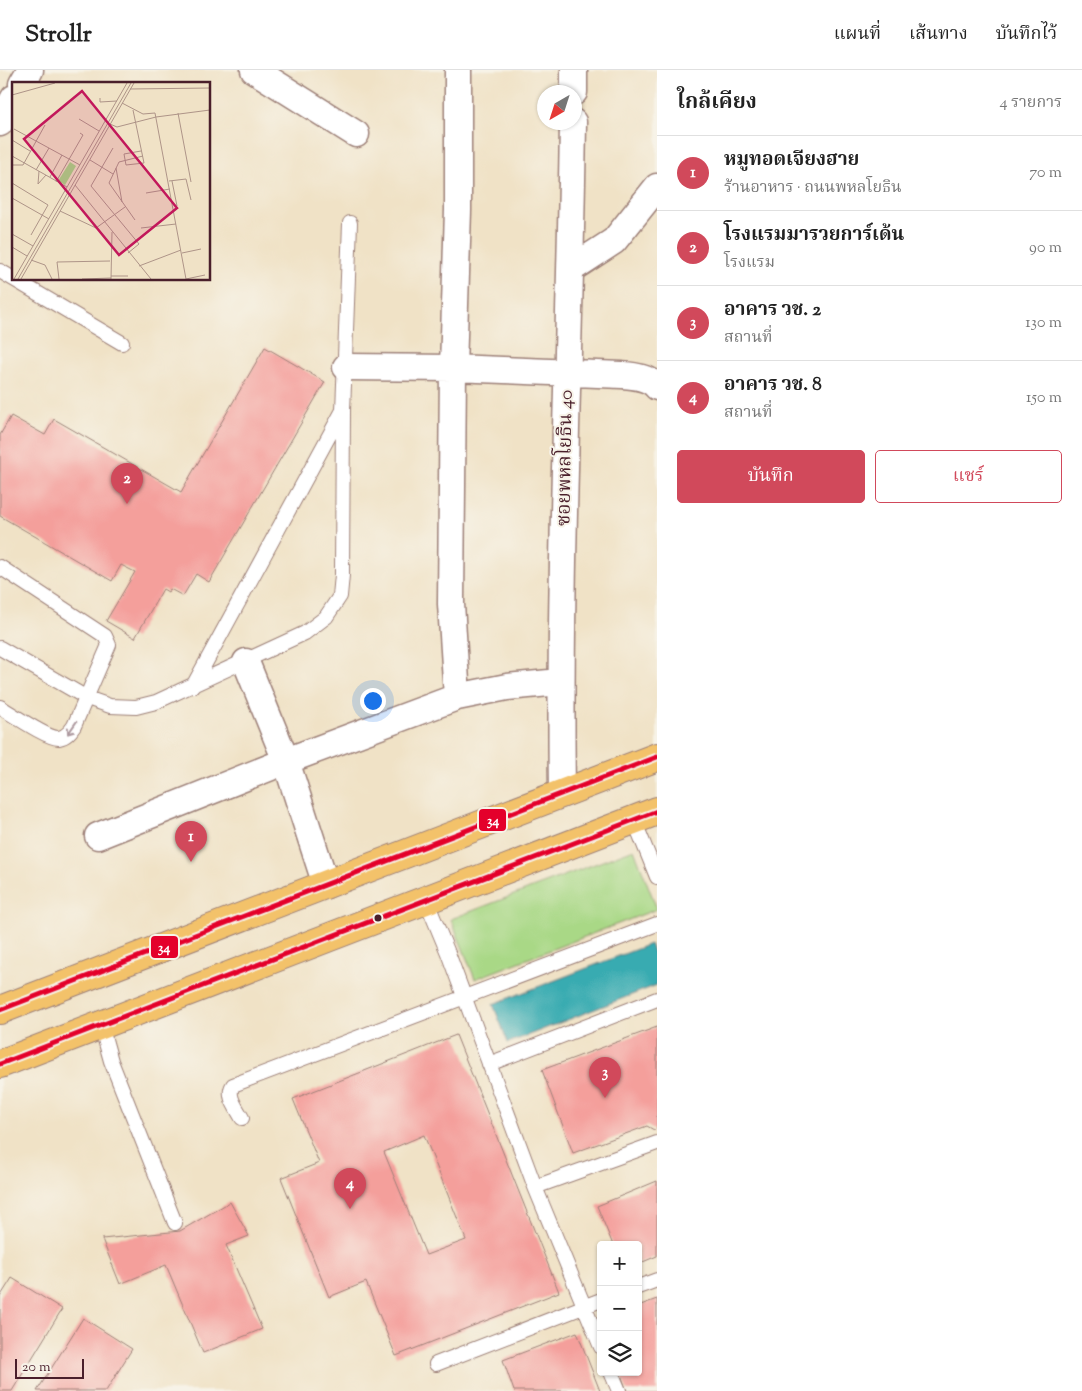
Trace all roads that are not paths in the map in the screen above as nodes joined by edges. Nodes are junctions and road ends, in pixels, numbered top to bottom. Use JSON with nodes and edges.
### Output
{"nodes":[{"id":1,"x":30,"y":70,"type":"edge"},
{"id":2,"x":254,"y":70,"type":"edge"},
{"id":3,"x":458,"y":70,"type":"edge"},
{"id":4,"x":574,"y":70,"type":"edge"},
{"id":5,"x":23,"y":82,"type":"edge"},
{"id":6,"x":574,"y":85,"type":"edge"},
{"id":7,"x":12,"y":102,"type":"edge"},
{"id":8,"x":0,"y":123,"type":"edge"},
{"id":9,"x":574,"y":130,"type":"edge"},
{"id":10,"x":356,"y":134,"type":"dead end"},
{"id":11,"x":657,"y":187,"type":"edge"},
{"id":12,"x":350,"y":223,"type":"dead end"},
{"id":13,"x":571,"y":269,"type":"junction"},
{"id":14,"x":0,"y":271,"type":"edge"},
{"id":15,"x":12,"y":278,"type":"edge"},
{"id":16,"x":15,"y":280,"type":"edge"},
{"id":17,"x":122,"y":342,"type":"dead end"},
{"id":18,"x":346,"y":367,"type":"junction"},
{"id":19,"x":454,"y":368,"type":"junction"},
{"id":20,"x":568,"y":372,"type":"junction"},
{"id":21,"x":657,"y":388,"type":"edge"},
{"id":22,"x":343,"y":411,"type":"junction"},
{"id":23,"x":0,"y":566,"type":"edge"},
{"id":24,"x":0,"y":648,"type":"edge"},
{"id":25,"x":246,"y":662,"type":"junction"},
{"id":26,"x":560,"y":682,"type":"junction"},
{"id":27,"x":193,"y":686,"type":"junction"},
{"id":28,"x":457,"y":697,"type":"junction"},
{"id":29,"x":88,"y":698,"type":"junction"},
{"id":30,"x":0,"y":708,"type":"edge"},
{"id":31,"x":657,"y":757,"type":"edge"},
{"id":32,"x":286,"y":761,"type":"junction"},
{"id":33,"x":562,"y":793,"type":"junction"},
{"id":34,"x":645,"y":815,"type":"edge"},
{"id":35,"x":98,"y":836,"type":"dead end"},
{"id":36,"x":657,"y":877,"type":"edge"},
{"id":37,"x":326,"y":885,"type":"junction"},
{"id":38,"x":426,"y":900,"type":"junction"},
{"id":39,"x":657,"y":924,"type":"edge"},
{"id":40,"x":464,"y":997,"type":"junction"},
{"id":41,"x":657,"y":999,"type":"edge"},
{"id":42,"x":0,"y":1010,"type":"edge"},
{"id":43,"x":101,"y":1025,"type":"junction"},
{"id":44,"x":0,"y":1064,"type":"edge"},
{"id":45,"x":489,"y":1064,"type":"junction"},
{"id":46,"x":242,"y":1118,"type":"dead end"},
{"id":47,"x":657,"y":1142,"type":"edge"},
{"id":48,"x":535,"y":1187,"type":"junction"},
{"id":49,"x":175,"y":1223,"type":"dead end"},
{"id":50,"x":657,"y":1280,"type":"edge"},
{"id":51,"x":641,"y":1286,"type":"edge"},
{"id":52,"x":597,"y":1301,"type":"edge"},
{"id":53,"x":584,"y":1306,"type":"junction"},
{"id":54,"x":597,"y":1337,"type":"edge"},
{"id":55,"x":436,"y":1364,"type":"dead end"},
{"id":56,"x":613,"y":1376,"type":"edge"},
{"id":57,"x":619,"y":1391,"type":"edge"}],
"edges":[{"from":1,"to":5,"type":"street"},
{"from":2,"to":10,"type":"street"},
{"from":3,"to":19,"type":"street"},
{"from":4,"to":6,"type":"street"},
{"from":7,"to":8,"type":"street"},
{"from":9,"to":13,"type":"street","name":"ซอยพหลโยธิน 40"},
{"from":11,"to":13,"type":"street"},
{"from":12,"to":18,"type":"lane"},
{"from":13,"to":20,"type":"street","name":"ซอยพหลโยธิน 40"},
{"from":14,"to":15,"type":"lane"},
{"from":16,"to":17,"type":"lane"},
{"from":18,"to":19,"type":"street"},
{"from":18,"to":22,"type":"lane"},
{"from":19,"to":20,"type":"street"},
{"from":19,"to":28,"type":"street"},
{"from":20,"to":21,"type":"street"},
{"from":20,"to":26,"type":"street","name":"ซอยพหลโยธิน 40"},
{"from":22,"to":25,"type":"lane"},
{"from":22,"to":27,"type":"lane"},
{"from":23,"to":29,"type":"lane"},
{"from":24,"to":29,"type":"lane"},
{"from":25,"to":27,"type":"lane"},
{"from":25,"to":32,"type":"street"},
{"from":26,"to":28,"type":"street"},
{"from":26,"to":33,"type":"street","name":"ซอยพหลโยธิน 40"},
{"from":27,"to":29,"type":"lane"},
{"from":28,"to":32,"type":"street"},
{"from":29,"to":30,"type":"lane","one_way":true},
{"from":31,"to":33,"type":"main road"},
{"from":32,"to":35,"type":"street"},
{"from":32,"to":37,"type":"street"},
{"from":33,"to":37,"type":"main road"},
{"from":34,"to":36,"type":"lane"},
{"from":34,"to":38,"type":"main road"},
{"from":37,"to":42,"type":"main road"},
{"from":38,"to":40,"type":"lane"},
{"from":38,"to":43,"type":"main road"},
{"from":39,"to":40,"type":"lane"},
{"from":40,"to":45,"type":"lane"},
{"from":40,"to":46,"type":"lane"},
{"from":41,"to":45,"type":"lane"},
{"from":43,"to":44,"type":"main road"},
{"from":43,"to":49,"type":"lane"},
{"from":45,"to":48,"type":"lane"},
{"from":47,"to":48,"type":"lane"},
{"from":48,"to":53,"type":"lane"},
{"from":50,"to":51,"type":"lane"},
{"from":52,"to":53,"type":"lane"},
{"from":53,"to":54,"type":"lane"},
{"from":53,"to":55,"type":"lane"},
{"from":56,"to":57,"type":"lane"}]}
